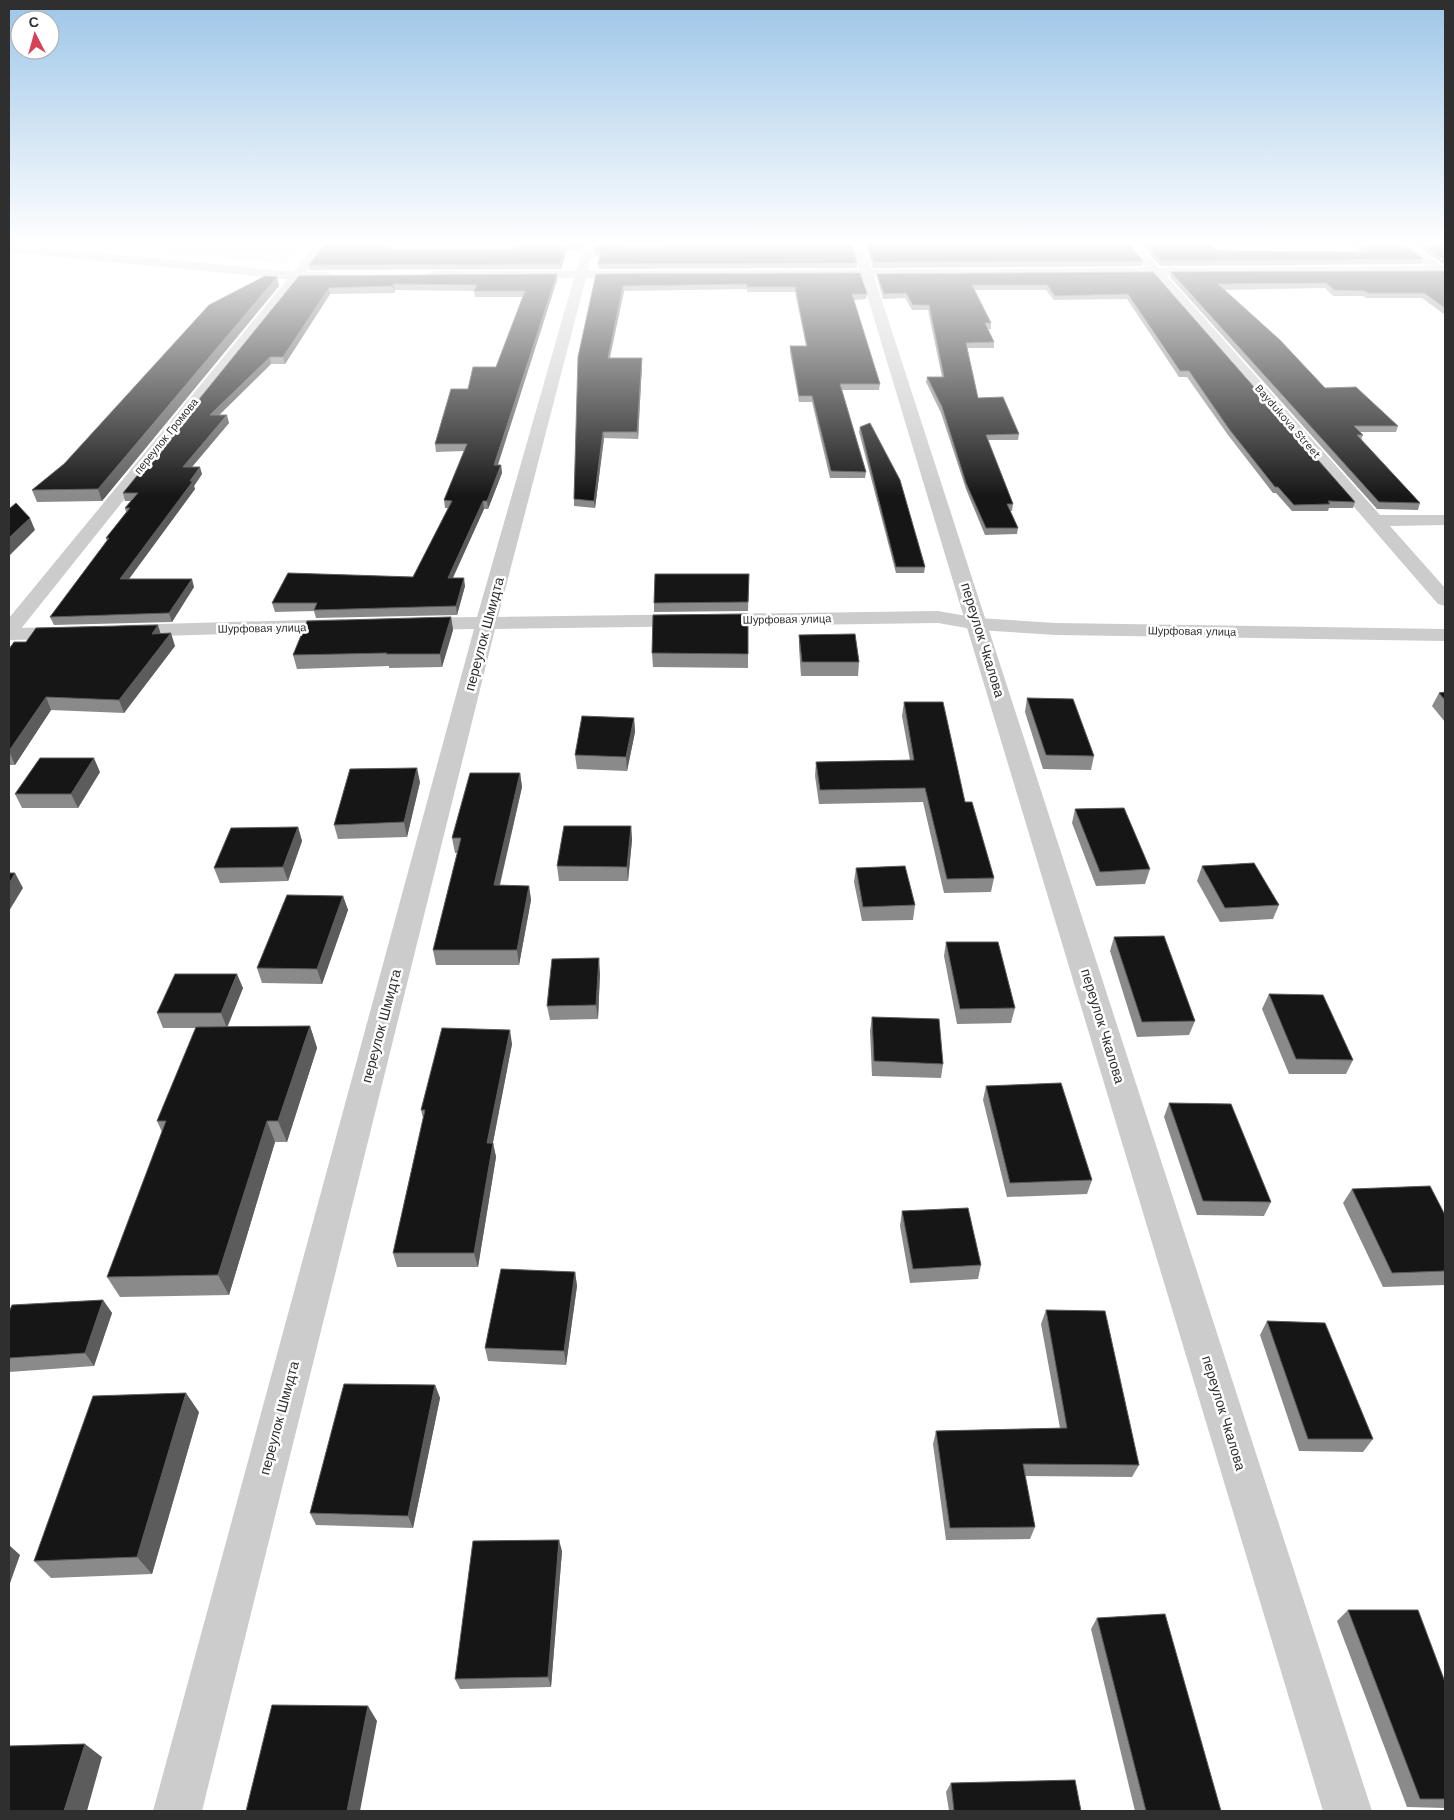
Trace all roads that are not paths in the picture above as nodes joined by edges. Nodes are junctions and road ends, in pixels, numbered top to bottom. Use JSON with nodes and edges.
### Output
{"nodes":[{"id":1,"x":255,"y":327,"type":"edge"},
{"id":2,"x":567,"y":327,"type":"edge"},
{"id":3,"x":883,"y":327,"type":"edge"},
{"id":4,"x":1205,"y":327,"type":"edge"},
{"id":5,"x":1445,"y":520,"type":"edge"},
{"id":6,"x":1376,"y":521,"type":"junction"},
{"id":7,"x":1445,"y":600,"type":"edge"},
{"id":8,"x":486,"y":622,"type":"junction"},
{"id":9,"x":397,"y":624,"type":"edge"},
{"id":10,"x":978,"y":624,"type":"junction"},
{"id":11,"x":357,"y":625,"type":"edge"},
{"id":12,"x":9,"y":632,"type":"edge"},
{"id":13,"x":1445,"y":635,"type":"edge"},
{"id":14,"x":177,"y":1811,"type":"edge"},
{"id":15,"x":1348,"y":1811,"type":"edge"}],
"edges":[{"from":1,"to":12,"type":"street","name":"переулок Громова"},
{"from":2,"to":8,"type":"street","name":"переулок Шмидта"},
{"from":3,"to":10,"type":"street","name":"переулок Чкалова"},
{"from":4,"to":6,"type":"street","name":"Baydukova Street"},
{"from":5,"to":6,"type":"street"},
{"from":6,"to":7,"type":"street","name":"Baydukova Street"},
{"from":8,"to":9,"type":"street","name":"Шурфовая улица"},
{"from":8,"to":10,"type":"street","name":"Шурфовая улица"},
{"from":8,"to":14,"type":"street","name":"переулок Шмидта"},
{"from":10,"to":13,"type":"street","name":"Шурфовая улица"},
{"from":10,"to":15,"type":"street","name":"переулок Чкалова"},
{"from":11,"to":12,"type":"street","name":"Шурфовая улица"}]}
